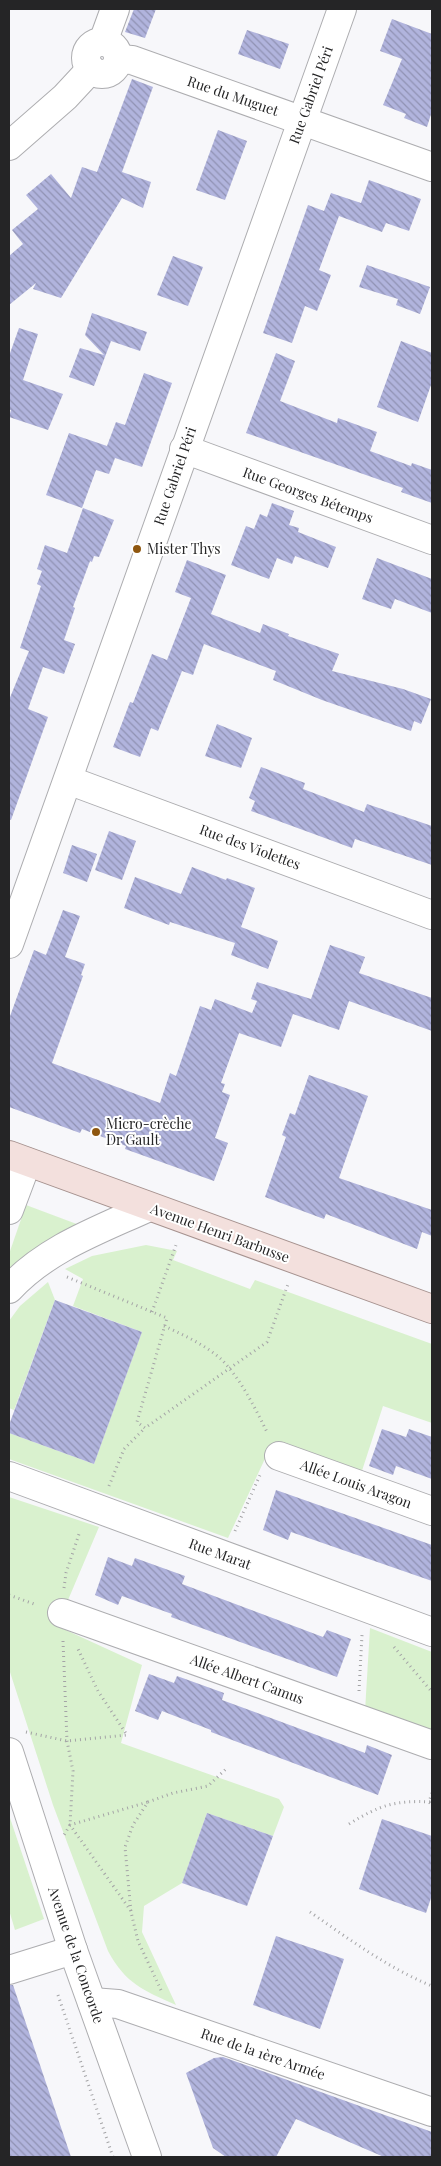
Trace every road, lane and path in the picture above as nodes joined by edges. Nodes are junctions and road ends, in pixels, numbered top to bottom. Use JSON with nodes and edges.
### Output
{"nodes":[{"id":1,"x":115,"y":9,"type":"edge"},
{"id":2,"x":342,"y":9,"type":"edge"},
{"id":3,"x":111,"y":51,"type":"junction"},
{"id":4,"x":302,"y":120,"type":"junction"},
{"id":5,"x":9,"y":146,"type":"edge"},
{"id":6,"x":432,"y":168,"type":"edge"},
{"id":7,"x":184,"y":450,"type":"junction"},
{"id":8,"x":432,"y":540,"type":"edge"},
{"id":9,"x":68,"y":780,"type":"junction"},
{"id":10,"x":432,"y":915,"type":"edge"},
{"id":11,"x":9,"y":944,"type":"edge"},
{"id":12,"x":18,"y":1159,"type":"edge"},
{"id":13,"x":149,"y":1207,"type":"junction"},
{"id":14,"x":9,"y":1210,"type":"edge"},
{"id":15,"x":185,"y":1220,"type":"junction"},
{"id":16,"x":296,"y":1260,"type":"junction"},
{"id":17,"x":36,"y":1264,"type":"junction"},
{"id":18,"x":9,"y":1289,"type":"edge"},
{"id":19,"x":432,"y":1310,"type":"edge"},
{"id":20,"x":152,"y":1312,"type":"junction"},
{"id":21,"x":164,"y":1326,"type":"junction"},
{"id":22,"x":229,"y":1368,"type":"junction"},
{"id":23,"x":145,"y":1428,"type":"junction"},
{"id":24,"x":279,"y":1456,"type":"dead end"},
{"id":25,"x":9,"y":1476,"type":"edge"},
{"id":26,"x":94,"y":1508,"type":"junction"},
{"id":27,"x":432,"y":1511,"type":"edge"},
{"id":28,"x":364,"y":1607,"type":"junction"},
{"id":29,"x":62,"y":1613,"type":"junction"},
{"id":30,"x":432,"y":1632,"type":"edge"},
{"id":31,"x":357,"y":1718,"type":"junction"},
{"id":32,"x":13,"y":1741,"type":"edge"},
{"id":33,"x":67,"y":1741,"type":"junction"},
{"id":34,"x":432,"y":1745,"type":"edge"},
{"id":35,"x":228,"y":1767,"type":"dead end"},
{"id":36,"x":432,"y":1793,"type":"edge"},
{"id":37,"x":148,"y":1802,"type":"junction"},
{"id":38,"x":431,"y":1803,"type":"edge"},
{"id":39,"x":349,"y":1824,"type":"dead end"},
{"id":40,"x":70,"y":1826,"type":"junction"},
{"id":41,"x":46,"y":1866,"type":"junction"},
{"id":42,"x":131,"y":1912,"type":"junction"},
{"id":43,"x":310,"y":1912,"type":"dead end"},
{"id":44,"x":73,"y":1950,"type":"junction"},
{"id":45,"x":46,"y":1959,"type":"junction"},
{"id":46,"x":9,"y":1970,"type":"edge"},
{"id":47,"x":432,"y":1986,"type":"edge"},
{"id":48,"x":92,"y":2002,"type":"junction"},
{"id":49,"x":181,"y":2026,"type":"junction"},
{"id":50,"x":432,"y":2112,"type":"edge"},
{"id":51,"x":113,"y":2157,"type":"edge"},
{"id":52,"x":147,"y":2157,"type":"edge"}],
"edges":[{"from":1,"to":3,"type":"street"},
{"from":2,"to":4,"type":"street","name":"Rue Gabriel Péri"},
{"from":3,"to":4,"type":"street","name":"Rue du Muguet"},
{"from":3,"to":5,"type":"street"},
{"from":4,"to":6,"type":"street","name":"Rue du Muguet"},
{"from":4,"to":7,"type":"street","name":"Rue Gabriel Péri"},
{"from":7,"to":8,"type":"street","name":"Rue Georges Bétemps"},
{"from":7,"to":9,"type":"street","name":"Rue Gabriel Péri"},
{"from":9,"to":10,"type":"street","name":"Rue des Violettes"},
{"from":9,"to":11,"type":"street","name":"Rue Gabriel Péri"},
{"from":12,"to":13,"type":"main road","name":"Avenue Henri Barbusse"},
{"from":12,"to":14,"type":"street"},
{"from":13,"to":15,"type":"main road","name":"Avenue Henri Barbusse"},
{"from":13,"to":17,"type":"street"},
{"from":15,"to":16,"type":"main road","name":"Avenue Henri Barbusse"},
{"from":15,"to":20,"type":"path"},
{"from":16,"to":19,"type":"main road","name":"Avenue Henri Barbusse"},
{"from":16,"to":22,"type":"path"},
{"from":17,"to":18,"type":"street"},
{"from":17,"to":20,"type":"path"},
{"from":20,"to":21,"type":"path"},
{"from":21,"to":22,"type":"path"},
{"from":21,"to":23,"type":"path"},
{"from":22,"to":23,"type":"path"},
{"from":23,"to":26,"type":"path"},
{"from":24,"to":27,"type":"street","name":"Allée Louis Aragon"},
{"from":25,"to":26,"type":"street","name":"Rue Marat"},
{"from":26,"to":28,"type":"street","name":"Rue Marat"},
{"from":26,"to":29,"type":"path"},
{"from":28,"to":30,"type":"street","name":"Rue Marat"},
{"from":28,"to":31,"type":"path"},
{"from":29,"to":31,"type":"street","name":"Allée Albert Camus"},
{"from":29,"to":33,"type":"path"},
{"from":29,"to":33,"type":"path"},
{"from":31,"to":34,"type":"street","name":"Allée Albert Camus"},
{"from":32,"to":33,"type":"path"},
{"from":32,"to":41,"type":"street","name":"Avenue de la Concorde"},
{"from":33,"to":40,"type":"path"},
{"from":35,"to":37,"type":"path"},
{"from":36,"to":38,"type":"path"},
{"from":37,"to":40,"type":"path"},
{"from":37,"to":42,"type":"path"},
{"from":38,"to":39,"type":"path"},
{"from":40,"to":41,"type":"path"},
{"from":40,"to":42,"type":"path"},
{"from":41,"to":44,"type":"street","name":"Avenue de la Concorde"},
{"from":42,"to":49,"type":"path"},
{"from":43,"to":47,"type":"path"},
{"from":44,"to":45,"type":"street"},
{"from":44,"to":48,"type":"street","name":"Avenue de la Concorde"},
{"from":45,"to":46,"type":"street"},
{"from":45,"to":51,"type":"path"},
{"from":48,"to":49,"type":"street","name":"Rue de la 1ère Armée"},
{"from":48,"to":52,"type":"street","name":"Avenue de la Concorde"},
{"from":49,"to":50,"type":"street","name":"Rue de la 1ère Armée"}]}
